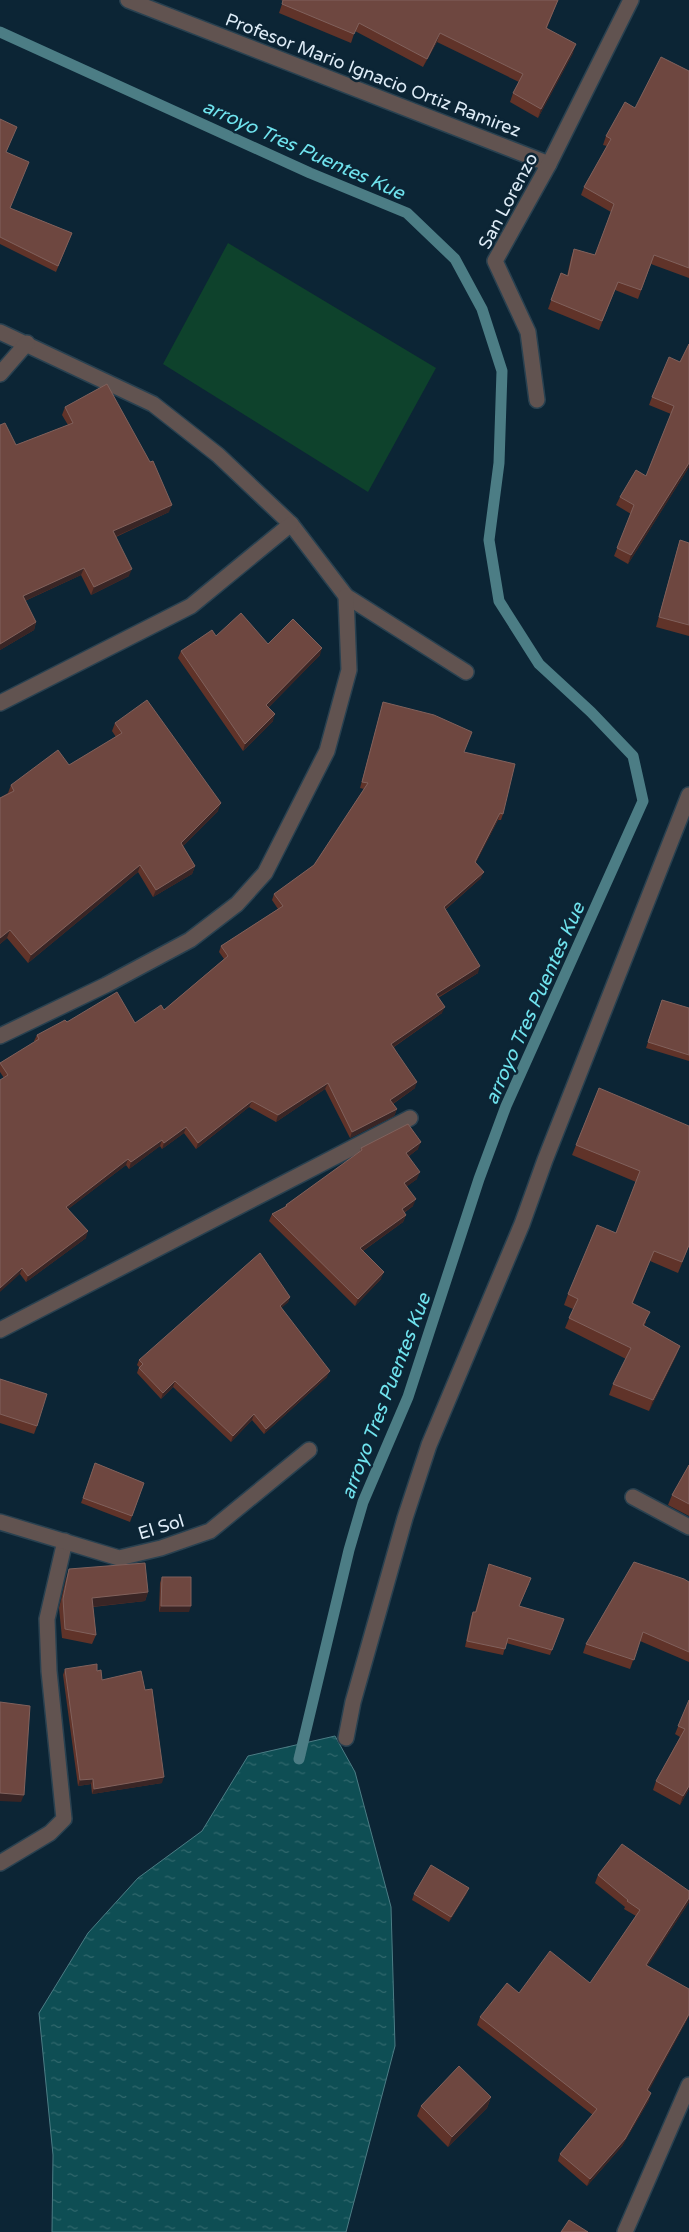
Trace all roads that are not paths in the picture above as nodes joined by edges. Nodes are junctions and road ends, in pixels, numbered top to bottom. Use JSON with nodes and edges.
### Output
{"nodes":[{"id":1,"x":128,"y":0,"type":"edge"},
{"id":2,"x":631,"y":0,"type":"edge"},
{"id":3,"x":549,"y":164,"type":"junction"},
{"id":4,"x":0,"y":332,"type":"edge"},
{"id":5,"x":27,"y":343,"type":"junction"},
{"id":6,"x":0,"y":374,"type":"edge"},
{"id":7,"x":537,"y":400,"type":"dead end"},
{"id":8,"x":290,"y":524,"type":"junction"},
{"id":9,"x":346,"y":596,"type":"junction"},
{"id":10,"x":466,"y":672,"type":"dead end"},
{"id":11,"x":0,"y":704,"type":"edge"},
{"id":12,"x":689,"y":795,"type":"edge"},
{"id":13,"x":0,"y":1036,"type":"edge"},
{"id":14,"x":410,"y":1118,"type":"dead end"},
{"id":15,"x":0,"y":1330,"type":"edge"},
{"id":16,"x":309,"y":1450,"type":"dead end"},
{"id":17,"x":633,"y":1497,"type":"dead end"},
{"id":18,"x":0,"y":1522,"type":"edge"},
{"id":19,"x":689,"y":1527,"type":"edge"},
{"id":20,"x":64,"y":1541,"type":"junction"},
{"id":21,"x":346,"y":1738,"type":"dead end"},
{"id":22,"x":0,"y":1863,"type":"edge"},
{"id":23,"x":689,"y":2085,"type":"edge"},
{"id":24,"x":625,"y":2232,"type":"edge"}],
"edges":[{"from":1,"to":3,"type":"street","name":"Profesor Mario Ignacio Ortiz Ramirez"},
{"from":2,"to":3,"type":"street","name":"San Lorenzo"},
{"from":3,"to":7,"type":"street","name":"San Lorenzo"},
{"from":4,"to":5,"type":"street"},
{"from":5,"to":6,"type":"street"},
{"from":5,"to":8,"type":"street"},
{"from":8,"to":9,"type":"street"},
{"from":8,"to":11,"type":"street"},
{"from":9,"to":10,"type":"street"},
{"from":9,"to":13,"type":"street"},
{"from":12,"to":21,"type":"street"},
{"from":14,"to":15,"type":"street"},
{"from":16,"to":20,"type":"street","name":"El Sol"},
{"from":17,"to":19,"type":"street"},
{"from":18,"to":20,"type":"street","name":"El Sol"},
{"from":20,"to":22,"type":"street"},
{"from":23,"to":24,"type":"street"}]}
